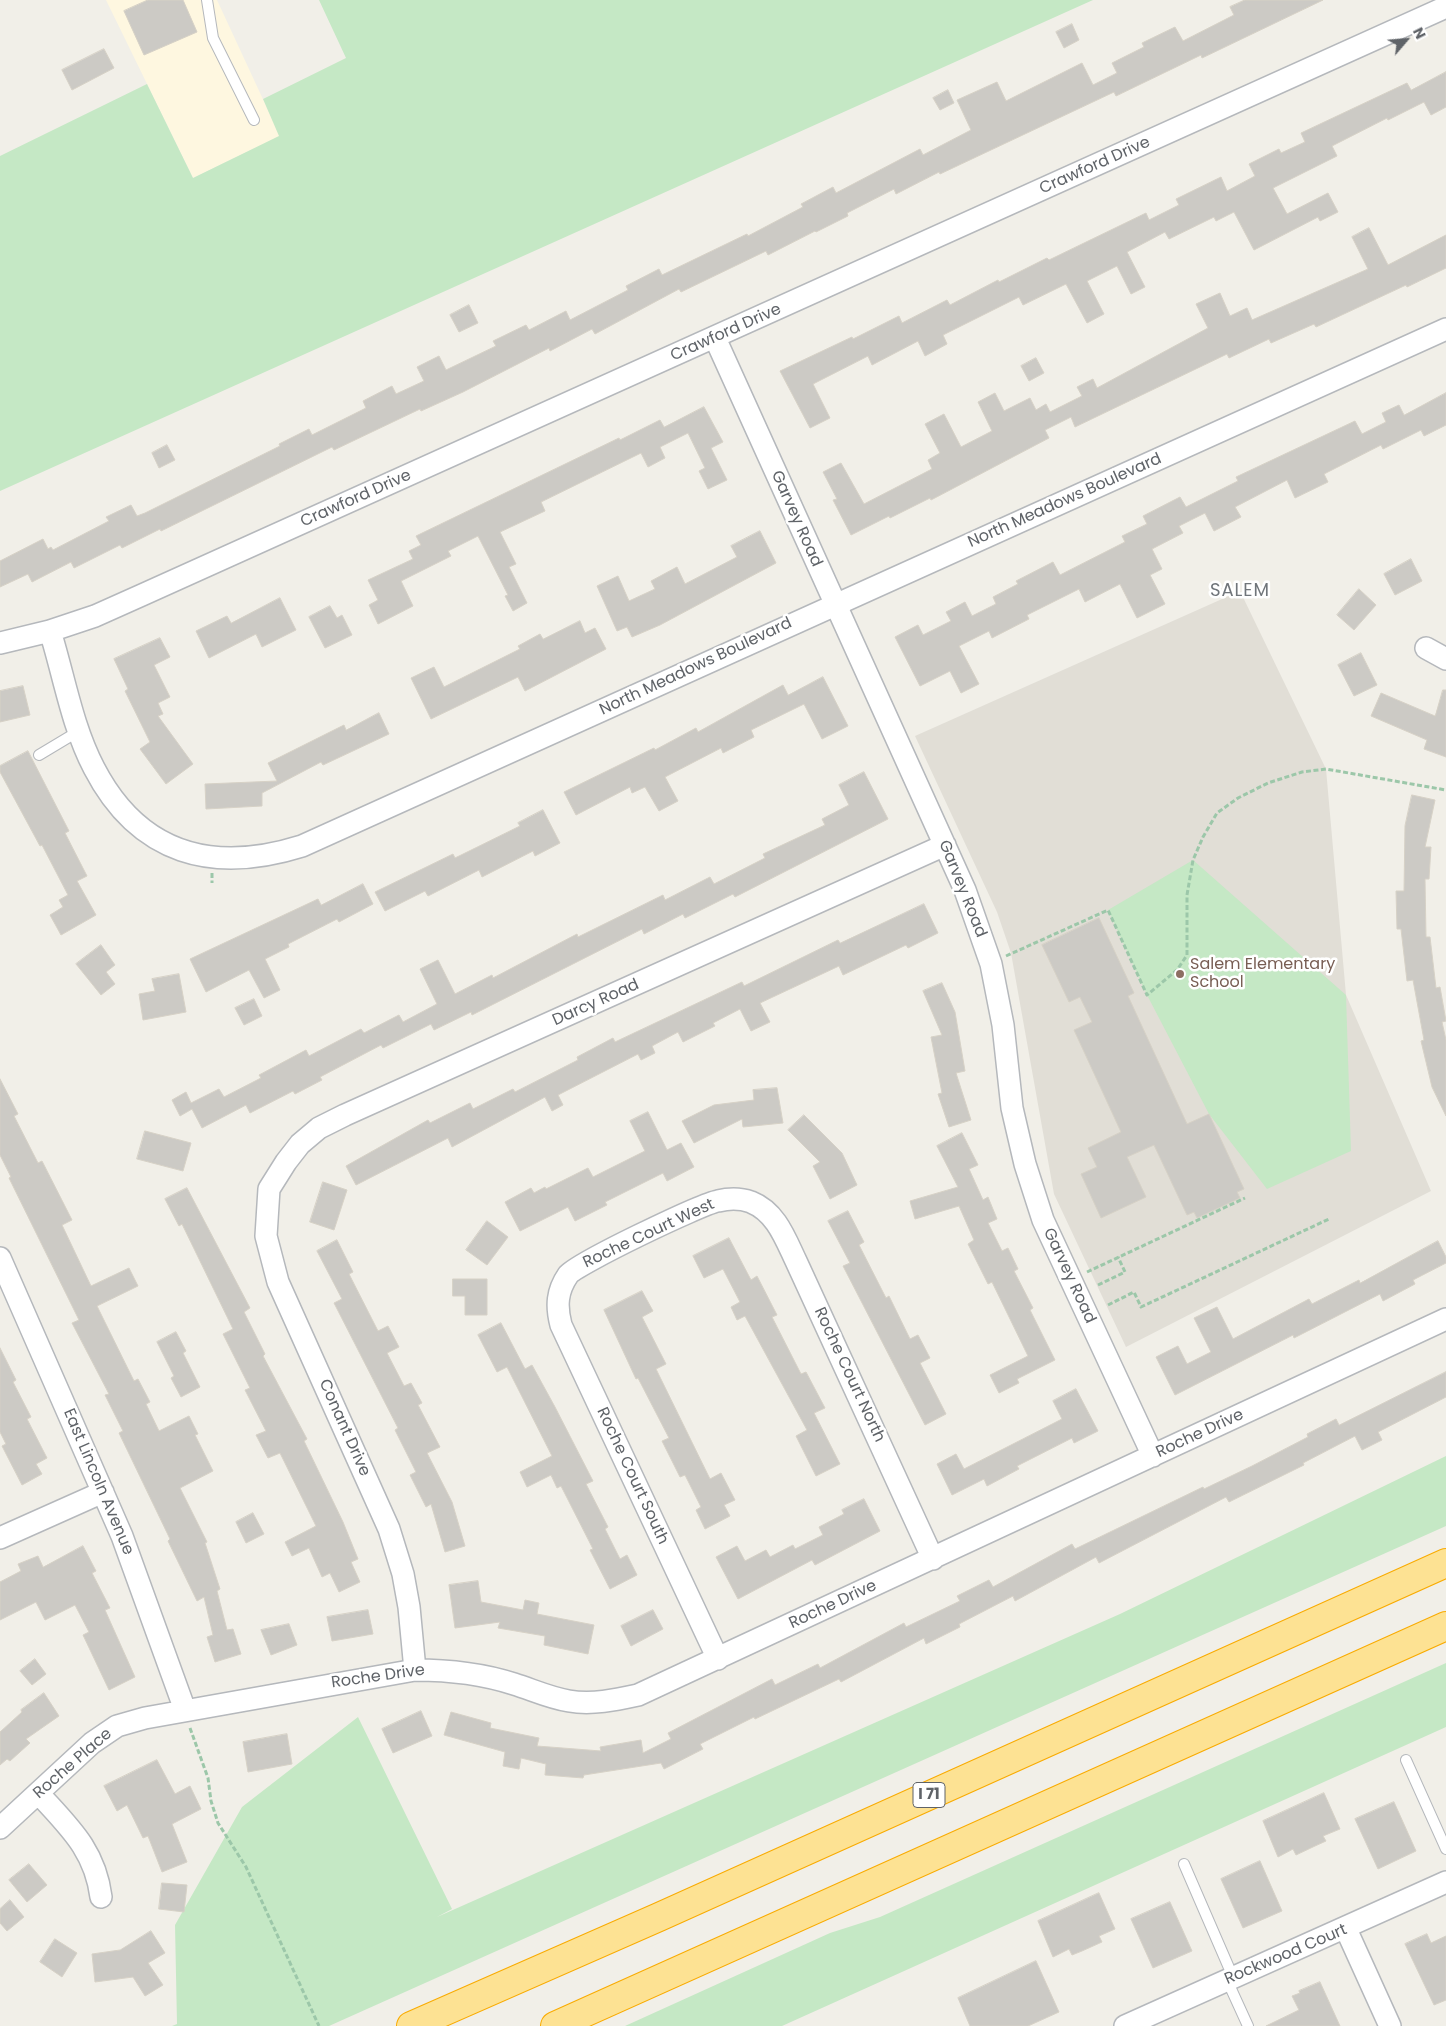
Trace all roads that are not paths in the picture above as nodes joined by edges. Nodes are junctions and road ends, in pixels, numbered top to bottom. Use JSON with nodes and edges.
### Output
{"nodes":[{"id":1,"x":207,"y":0,"type":"edge"},
{"id":2,"x":1446,"y":7,"type":"edge"},
{"id":3,"x":254,"y":120,"type":"dead end"},
{"id":4,"x":1446,"y":329,"type":"edge"},
{"id":5,"x":715,"y":338,"type":"junction"},
{"id":6,"x":835,"y":604,"type":"junction"},
{"id":7,"x":50,"y":631,"type":"junction"},
{"id":8,"x":0,"y":642,"type":"edge"},
{"id":9,"x":1426,"y":648,"type":"dead end"},
{"id":10,"x":1446,"y":659,"type":"edge"},
{"id":11,"x":79,"y":732,"type":"junction"},
{"id":12,"x":39,"y":755,"type":"dead end"},
{"id":13,"x":945,"y":845,"type":"junction"},
{"id":14,"x":269,"y":1188,"type":"joint"},
{"id":15,"x":751,"y":1202,"type":"joint"},
{"id":16,"x":0,"y":1258,"type":"edge"},
{"id":17,"x":560,"y":1290,"type":"joint"},
{"id":18,"x":1446,"y":1319,"type":"edge"},
{"id":19,"x":1153,"y":1456,"type":"junction"},
{"id":20,"x":103,"y":1492,"type":"junction"},
{"id":21,"x":0,"y":1538,"type":"edge"},
{"id":22,"x":933,"y":1559,"type":"junction"},
{"id":23,"x":1446,"y":1563,"type":"edge"},
{"id":24,"x":1446,"y":1626,"type":"edge"},
{"id":25,"x":718,"y":1659,"type":"junction"},
{"id":26,"x":415,"y":1670,"type":"junction"},
{"id":27,"x":185,"y":1710,"type":"junction"},
{"id":28,"x":1406,"y":1760,"type":"dead end"},
{"id":29,"x":39,"y":1794,"type":"junction"},
{"id":30,"x":0,"y":1828,"type":"edge"},
{"id":31,"x":1446,"y":1849,"type":"edge"},
{"id":32,"x":1184,"y":1864,"type":"dead end"},
{"id":33,"x":1446,"y":1882,"type":"edge"},
{"id":34,"x":101,"y":1897,"type":"dead end"},
{"id":35,"x":1346,"y":1929,"type":"junction"},
{"id":36,"x":1230,"y":1979,"type":"junction"},
{"id":37,"x":411,"y":2026,"type":"edge"},
{"id":38,"x":554,"y":2026,"type":"edge"},
{"id":39,"x":1125,"y":2026,"type":"edge"},
{"id":40,"x":1248,"y":2026,"type":"edge"},
{"id":41,"x":1390,"y":2026,"type":"edge"}],
"edges":[{"from":1,"to":3,"type":"lane"},
{"from":2,"to":5,"type":"street","name":"Crawford Drive"},
{"from":4,"to":6,"type":"street","name":"North Meadows Boulevard"},
{"from":5,"to":6,"type":"street","name":"Garvey Road"},
{"from":5,"to":7,"type":"street","name":"Crawford Drive"},
{"from":6,"to":11,"type":"street","name":"North Meadows Boulevard"},
{"from":6,"to":13,"type":"street","name":"Garvey Road"},
{"from":7,"to":8,"type":"street","name":"Crawford Drive"},
{"from":7,"to":11,"type":"street","name":"North Meadows Boulevard"},
{"from":9,"to":10,"type":"street"},
{"from":11,"to":12,"type":"lane"},
{"from":13,"to":14,"type":"street","name":"Darcy Road"},
{"from":13,"to":19,"type":"street","name":"Garvey Road"},
{"from":14,"to":26,"type":"street","name":"Conant Drive"},
{"from":15,"to":17,"type":"street","name":"Roche Court West"},
{"from":15,"to":22,"type":"street","name":"Roche Court North"},
{"from":16,"to":20,"type":"street","name":"East Lincoln Avenue"},
{"from":17,"to":25,"type":"street","name":"Roche Court South"},
{"from":18,"to":19,"type":"street","name":"Roche Drive"},
{"from":19,"to":22,"type":"street","name":"Roche Drive"},
{"from":20,"to":21,"type":"street"},
{"from":20,"to":27,"type":"street","name":"East Lincoln Avenue"},
{"from":22,"to":25,"type":"street","name":"Roche Drive"},
{"from":23,"to":37,"type":"highway","number":"I 71"},
{"from":24,"to":38,"type":"highway"},
{"from":25,"to":26,"type":"street","name":"Roche Drive"},
{"from":26,"to":27,"type":"street","name":"Roche Drive"},
{"from":27,"to":29,"type":"street","name":"Roche Place"},
{"from":28,"to":31,"type":"lane"},
{"from":29,"to":30,"type":"street","name":"Roche Place"},
{"from":29,"to":34,"type":"street"},
{"from":32,"to":36,"type":"lane"},
{"from":33,"to":35,"type":"street","name":"Rockwood Court"},
{"from":35,"to":36,"type":"street","name":"Rockwood Court"},
{"from":35,"to":41,"type":"street"},
{"from":36,"to":39,"type":"street","name":"Rockwood Court"},
{"from":36,"to":40,"type":"lane"}]}
